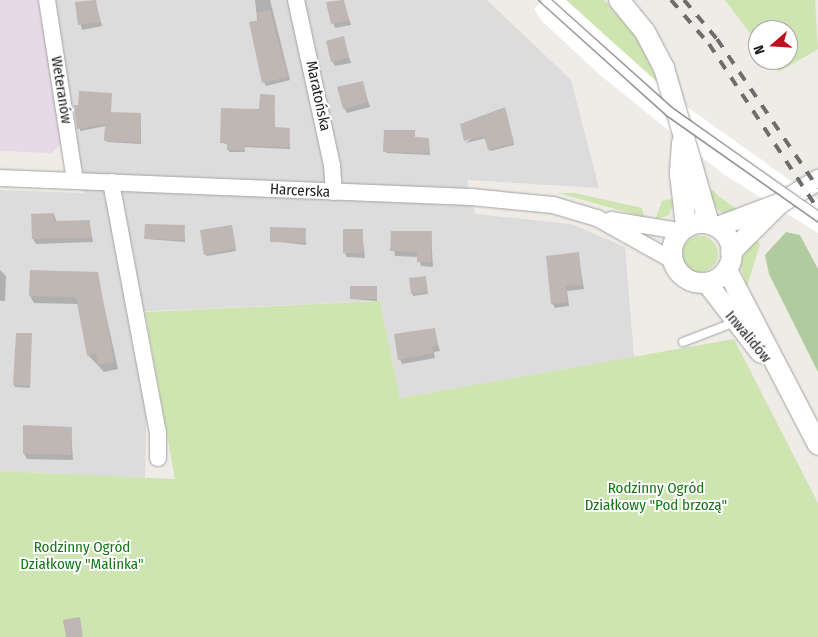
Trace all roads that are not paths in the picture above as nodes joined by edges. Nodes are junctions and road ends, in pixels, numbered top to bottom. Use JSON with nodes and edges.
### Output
{"nodes":[{"id":1,"x":47,"y":0,"type":"edge"},
{"id":2,"x":296,"y":0,"type":"edge"},
{"id":3,"x":545,"y":0,"type":"edge"},
{"id":4,"x":619,"y":0,"type":"edge"},
{"id":5,"x":683,"y":139,"type":"junction"},
{"id":6,"x":0,"y":178,"type":"edge"},
{"id":7,"x":75,"y":180,"type":"junction"},
{"id":8,"x":818,"y":180,"type":"edge"},
{"id":9,"x":112,"y":182,"type":"junction"},
{"id":10,"x":334,"y":192,"type":"junction"},
{"id":11,"x":779,"y":204,"type":"junction"},
{"id":12,"x":818,"y":216,"type":"edge"},
{"id":13,"x":598,"y":218,"type":"junction"},
{"id":14,"x":713,"y":225,"type":"junction"},
{"id":15,"x":683,"y":229,"type":"junction"},
{"id":16,"x":672,"y":260,"type":"junction"},
{"id":17,"x":729,"y":261,"type":"junction"},
{"id":18,"x":707,"y":283,"type":"junction"},
{"id":19,"x":736,"y":322,"type":"junction"},
{"id":20,"x":683,"y":342,"type":"dead end"},
{"id":21,"x":790,"y":390,"type":"junction"},
{"id":22,"x":818,"y":445,"type":"edge"},
{"id":23,"x":158,"y":458,"type":"dead end"}],
"edges":[{"from":1,"to":7,"type":"street","name":"Weteranów"},
{"from":2,"to":10,"type":"street","name":"Maratońska"},
{"from":3,"to":12,"type":"lane","bridge":true},
{"from":4,"to":5,"type":"street"},
{"from":5,"to":14,"type":"street"},
{"from":5,"to":15,"type":"street"},
{"from":6,"to":7,"type":"street","name":"Harcerska"},
{"from":7,"to":9,"type":"street","name":"Harcerska"},
{"from":8,"to":11,"type":"street"},
{"from":9,"to":10,"type":"street","name":"Harcerska"},
{"from":9,"to":23,"type":"street"},
{"from":10,"to":13,"type":"street","name":"Harcerska"},
{"from":11,"to":14,"type":"street"},
{"from":11,"to":17,"type":"street"},
{"from":13,"to":15,"type":"street","name":"Harcerska"},
{"from":13,"to":16,"type":"street","name":"Harcerska"},
{"from":14,"to":15,"type":"street"},
{"from":14,"to":17,"type":"street"},
{"from":15,"to":16,"type":"street"},
{"from":16,"to":18,"type":"street"},
{"from":17,"to":18,"type":"street"},
{"from":17,"to":21,"type":"street","name":"Inwalidów"},
{"from":18,"to":19,"type":"street","name":"Inwalidów"},
{"from":19,"to":20,"type":"lane"},
{"from":19,"to":21,"type":"street","name":"Inwalidów"},
{"from":21,"to":22,"type":"street","name":"Inwalidów"}]}
